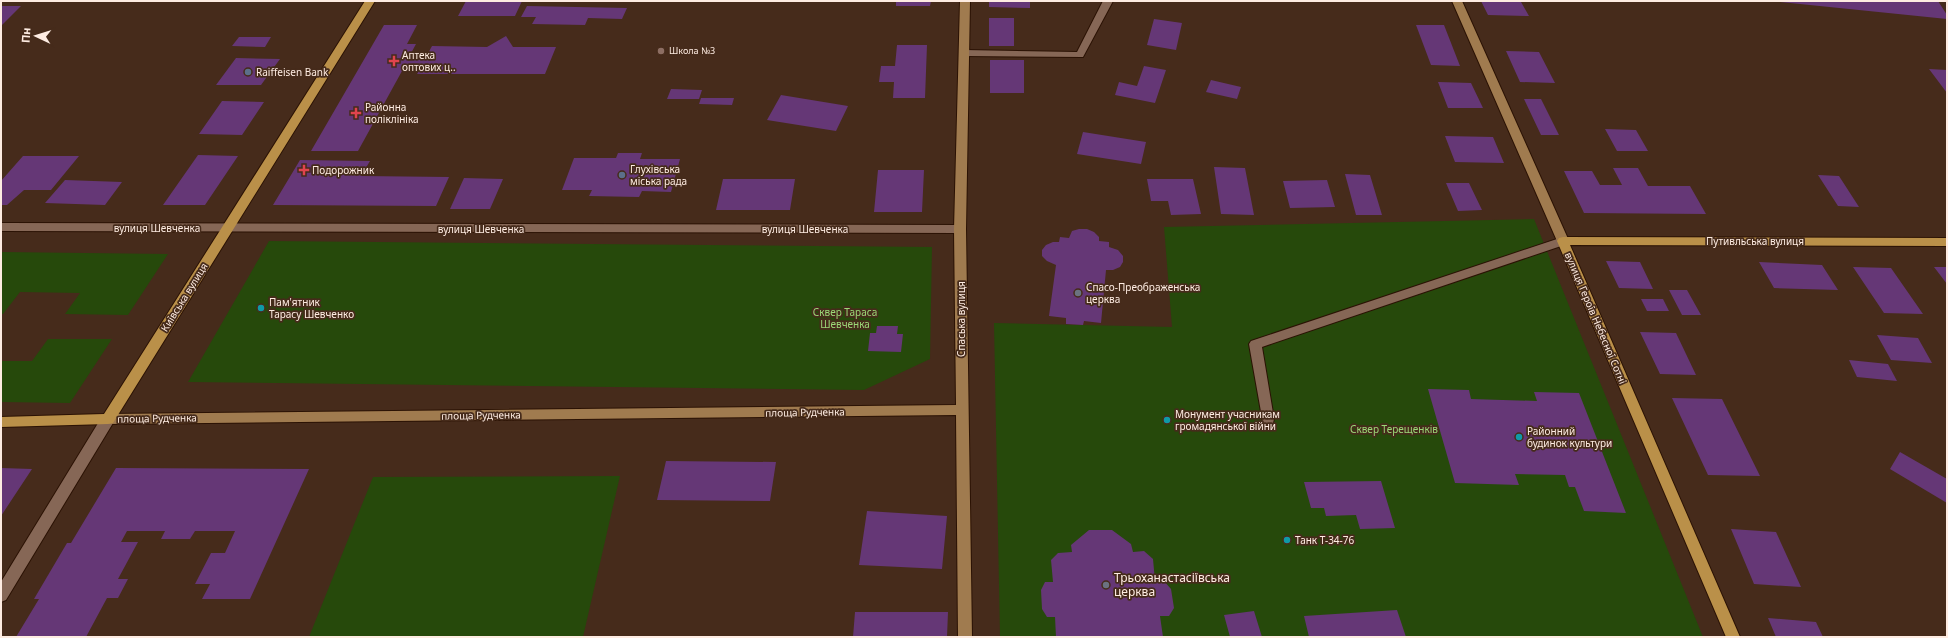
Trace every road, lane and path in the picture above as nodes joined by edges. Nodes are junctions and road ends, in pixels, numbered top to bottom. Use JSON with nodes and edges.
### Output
{"nodes":[{"id":1,"x":370,"y":1,"type":"edge"},
{"id":2,"x":965,"y":1,"type":"edge"},
{"id":3,"x":1108,"y":1,"type":"edge"},
{"id":4,"x":1457,"y":1,"type":"edge"},
{"id":5,"x":964,"y":53,"type":"junction"},
{"id":6,"x":1,"y":228,"type":"edge"},
{"id":7,"x":227,"y":229,"type":"junction"},
{"id":8,"x":960,"y":229,"type":"junction"},
{"id":9,"x":1563,"y":241,"type":"junction"},
{"id":10,"x":1947,"y":242,"type":"edge"},
{"id":11,"x":961,"y":410,"type":"junction"},
{"id":12,"x":108,"y":419,"type":"junction"},
{"id":13,"x":1268,"y":419,"type":"dead end"},
{"id":14,"x":1,"y":422,"type":"edge"},
{"id":15,"x":1,"y":595,"type":"edge"},
{"id":16,"x":965,"y":637,"type":"edge"},
{"id":17,"x":1733,"y":637,"type":"edge"}],
"edges":[{"from":1,"to":7,"type":"main road","name":"Київська вулиця"},
{"from":2,"to":5,"type":"street","name":"Спаська вулиця"},
{"from":3,"to":5,"type":"street"},
{"from":4,"to":9,"type":"street","name":"вулиця Героїв Небесної Сотні"},
{"from":5,"to":8,"type":"street","name":"Спаська вулиця"},
{"from":6,"to":7,"type":"street","name":"вулиця Шевченка"},
{"from":7,"to":8,"type":"street","name":"вулиця Шевченка"},
{"from":7,"to":12,"type":"main road","name":"Київська вулиця"},
{"from":8,"to":11,"type":"street","name":"Спаська вулиця"},
{"from":9,"to":10,"type":"main road","name":"Путивльська вулиця"},
{"from":9,"to":13,"type":"street"},
{"from":9,"to":17,"type":"main road","name":"вулиця Героїв Небесної Сотні"},
{"from":11,"to":12,"type":"street","name":"площа Рудченка"},
{"from":11,"to":16,"type":"street","name":"Спаська вулиця"},
{"from":12,"to":14,"type":"main road","name":"площа Рудченка"},
{"from":12,"to":15,"type":"street","name":"Київська вулиця"}]}
